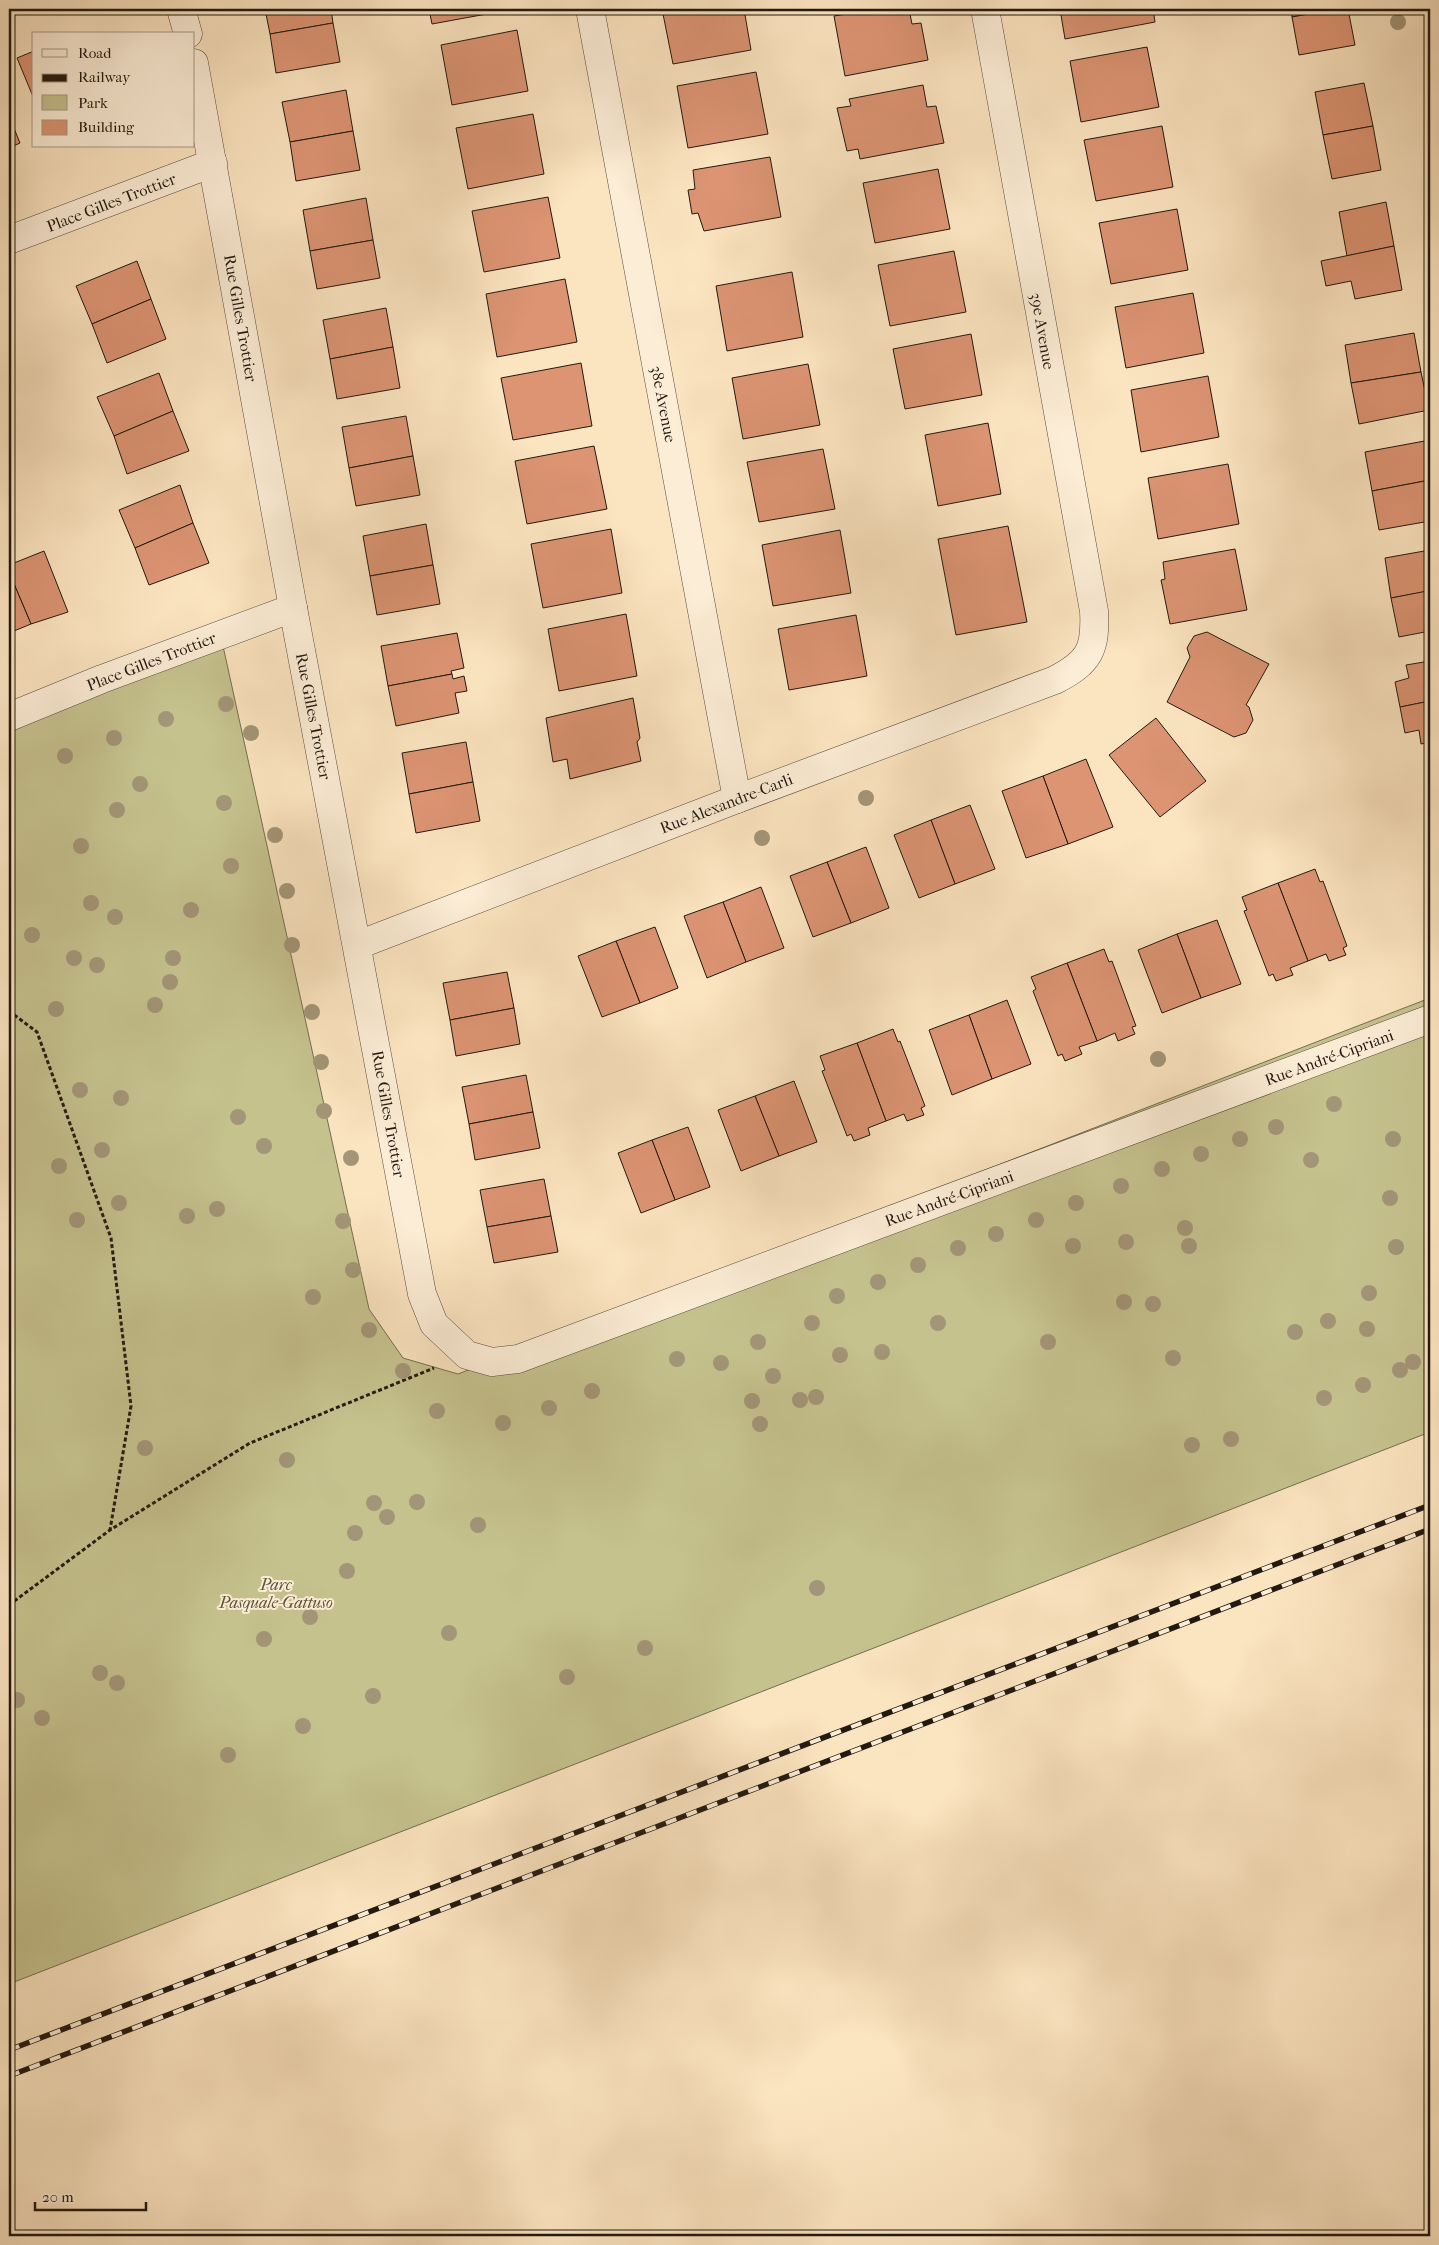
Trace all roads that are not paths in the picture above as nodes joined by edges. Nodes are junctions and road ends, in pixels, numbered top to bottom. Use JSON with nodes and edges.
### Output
{"nodes":[{"id":1,"x":181,"y":9,"type":"edge"},
{"id":2,"x":590,"y":9,"type":"edge"},
{"id":3,"x":985,"y":9,"type":"edge"},
{"id":4,"x":187,"y":32,"type":"edge"},
{"id":5,"x":195,"y":68,"type":"edge"},
{"id":6,"x":213,"y":163,"type":"junction"},
{"id":7,"x":9,"y":240,"type":"edge"},
{"id":8,"x":293,"y":608,"type":"junction"},
{"id":9,"x":1089,"y":654,"type":"joint"},
{"id":10,"x":9,"y":717,"type":"edge"},
{"id":11,"x":737,"y":799,"type":"junction"},
{"id":12,"x":358,"y":945,"type":"junction"},
{"id":13,"x":1430,"y":1019,"type":"edge"},
{"id":14,"x":466,"y":1355,"type":"joint"}],
"edges":[{"from":1,"to":4,"type":"street"},
{"from":2,"to":11,"type":"street","name":"38e Avenue"},
{"from":3,"to":9,"type":"street","name":"39e Avenue"},
{"from":5,"to":6,"type":"street","name":"Rue Gilles Trottier"},
{"from":6,"to":7,"type":"street","name":"Place Gilles Trottier"},
{"from":6,"to":8,"type":"street","name":"Rue Gilles Trottier"},
{"from":8,"to":10,"type":"street","name":"Place Gilles Trottier"},
{"from":8,"to":12,"type":"street","name":"Rue Gilles Trottier"},
{"from":9,"to":11,"type":"street","name":"Rue Alexandre-Carli"},
{"from":11,"to":12,"type":"street","name":"Rue Alexandre-Carli"},
{"from":12,"to":14,"type":"street","name":"Rue Gilles Trottier"},
{"from":13,"to":14,"type":"street","name":"Rue André-Cipriani"}]}
